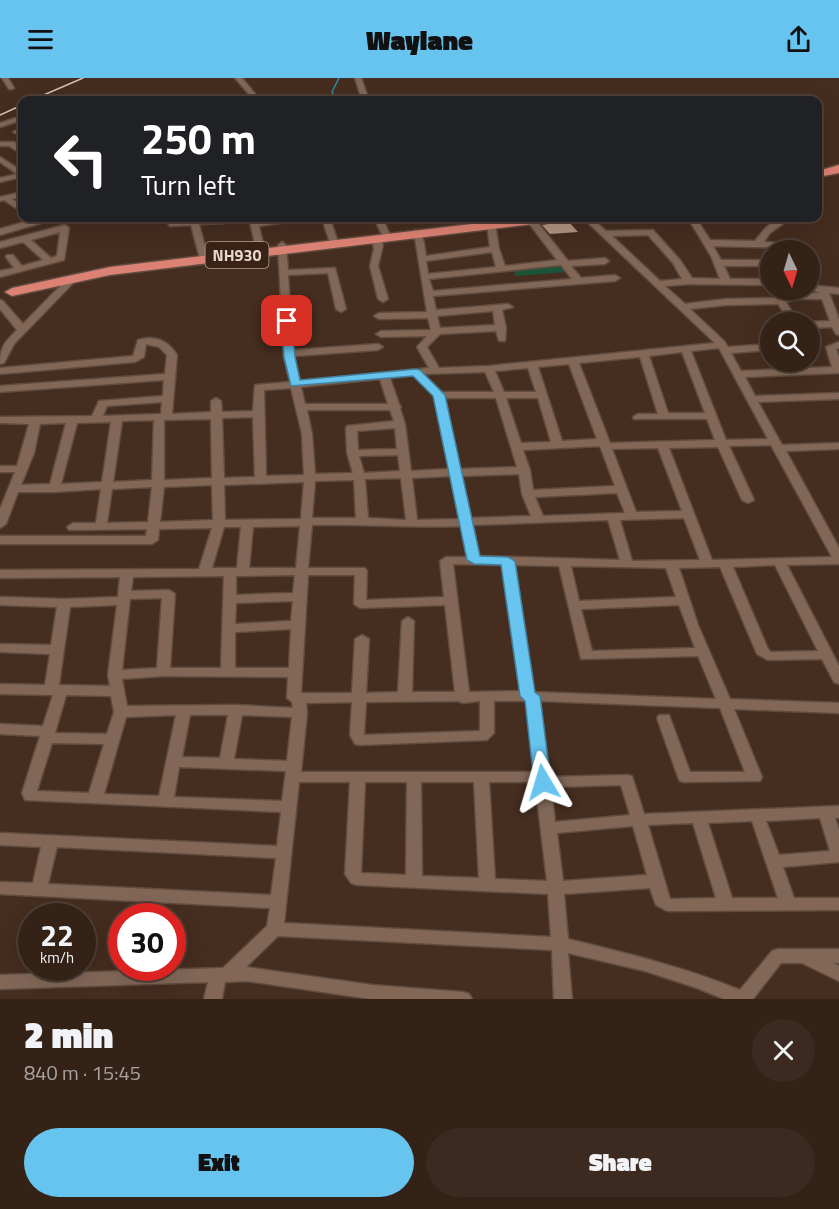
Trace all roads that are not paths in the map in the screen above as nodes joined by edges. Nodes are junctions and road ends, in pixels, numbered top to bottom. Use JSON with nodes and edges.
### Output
{"nodes":[{"id":1,"x":5,"y":78,"type":"edge"},
{"id":2,"x":238,"y":78,"type":"edge"},
{"id":3,"x":358,"y":78,"type":"edge"},
{"id":4,"x":11,"y":88,"type":"dead end"},
{"id":5,"x":254,"y":96,"type":"edge"},
{"id":6,"x":365,"y":96,"type":"edge"},
{"id":7,"x":18,"y":119,"type":"edge"},
{"id":8,"x":0,"y":125,"type":"edge"},
{"id":9,"x":18,"y":143,"type":"edge"},
{"id":10,"x":0,"y":144,"type":"edge"},
{"id":11,"x":13,"y":145,"type":"junction"},
{"id":12,"x":18,"y":149,"type":"edge"},
{"id":13,"x":0,"y":159,"type":"edge"},
{"id":14,"x":839,"y":168,"type":"edge"},
{"id":15,"x":822,"y":171,"type":"edge"},
{"id":16,"x":18,"y":172,"type":"edge"},
{"id":17,"x":18,"y":176,"type":"edge"},
{"id":18,"x":0,"y":180,"type":"edge"},
{"id":19,"x":18,"y":195,"type":"edge"},
{"id":20,"x":3,"y":199,"type":"edge"},
{"id":21,"x":18,"y":208,"type":"edge"},
{"id":22,"x":0,"y":218,"type":"edge"},
{"id":23,"x":24,"y":222,"type":"edge"},
{"id":24,"x":39,"y":222,"type":"edge"},
{"id":25,"x":194,"y":222,"type":"edge"},
{"id":26,"x":254,"y":222,"type":"edge"},
{"id":27,"x":327,"y":222,"type":"edge"},
{"id":28,"x":379,"y":222,"type":"edge"},
{"id":29,"x":490,"y":222,"type":"edge"},
{"id":30,"x":533,"y":222,"type":"edge"},
{"id":31,"x":591,"y":222,"type":"edge"},
{"id":32,"x":695,"y":222,"type":"edge"},
{"id":33,"x":780,"y":222,"type":"edge"},
{"id":34,"x":458,"y":226,"type":"junction"},
{"id":35,"x":3,"y":228,"type":"edge"},
{"id":36,"x":51,"y":230,"type":"junction"},
{"id":37,"x":604,"y":234,"type":"junction"},
{"id":38,"x":417,"y":235,"type":"junction"},
{"id":39,"x":24,"y":238,"type":"junction"},
{"id":40,"x":381,"y":238,"type":"junction"},
{"id":41,"x":333,"y":241,"type":"junction"},
{"id":42,"x":1,"y":243,"type":"edge"},
{"id":43,"x":708,"y":243,"type":"junction"},
{"id":44,"x":758,"y":244,"type":"joint"},
{"id":45,"x":260,"y":248,"type":"junction"},
{"id":46,"x":282,"y":248,"type":"junction"},
{"id":47,"x":495,"y":249,"type":"junction"},
{"id":48,"x":232,"y":253,"type":"junction"},
{"id":49,"x":10,"y":257,"type":"dead end"},
{"id":50,"x":203,"y":257,"type":"junction"},
{"id":51,"x":421,"y":259,"type":"junction"},
{"id":52,"x":49,"y":261,"type":"junction"},
{"id":53,"x":605,"y":261,"type":"dead end"},
{"id":54,"x":565,"y":263,"type":"junction"},
{"id":55,"x":718,"y":263,"type":"junction"},
{"id":56,"x":760,"y":263,"type":"edge"},
{"id":57,"x":504,"y":267,"type":"junction"},
{"id":58,"x":20,"y":269,"type":"junction"},
{"id":59,"x":284,"y":273,"type":"junction"},
{"id":60,"x":424,"y":276,"type":"junction"},
{"id":61,"x":73,"y":278,"type":"junction"},
{"id":62,"x":615,"y":278,"type":"dead end"},
{"id":63,"x":578,"y":281,"type":"junction"},
{"id":64,"x":689,"y":281,"type":"junction"},
{"id":65,"x":726,"y":281,"type":"junction"},
{"id":66,"x":760,"y":282,"type":"edge"},
{"id":67,"x":658,"y":284,"type":"junction"},
{"id":68,"x":516,"y":287,"type":"junction"},
{"id":69,"x":820,"y":289,"type":"edge"},
{"id":70,"x":3,"y":290,"type":"edge"},
{"id":71,"x":839,"y":291,"type":"edge"},
{"id":72,"x":825,"y":293,"type":"junction"},
{"id":73,"x":429,"y":294,"type":"junction"},
{"id":74,"x":383,"y":299,"type":"dead end"},
{"id":75,"x":782,"y":301,"type":"junction"},
{"id":76,"x":508,"y":307,"type":"dead end"},
{"id":77,"x":683,"y":307,"type":"junction"},
{"id":78,"x":834,"y":307,"type":"edge"},
{"id":79,"x":497,"y":308,"type":"junction"},
{"id":80,"x":341,"y":309,"type":"dead end"},
{"id":81,"x":472,"y":310,"type":"junction"},
{"id":82,"x":788,"y":312,"type":"edge"},
{"id":83,"x":432,"y":314,"type":"junction"},
{"id":84,"x":379,"y":315,"type":"dead end"},
{"id":85,"x":13,"y":319,"type":"junction"},
{"id":86,"x":0,"y":321,"type":"edge"},
{"id":87,"x":820,"y":326,"type":"edge"},
{"id":88,"x":838,"y":327,"type":"edge"},
{"id":89,"x":478,"y":330,"type":"junction"},
{"id":90,"x":436,"y":332,"type":"junction"},
{"id":91,"x":18,"y":334,"type":"junction"},
{"id":92,"x":381,"y":334,"type":"dead end"},
{"id":93,"x":0,"y":340,"type":"edge"},
{"id":94,"x":839,"y":345,"type":"edge"},
{"id":95,"x":723,"y":347,"type":"junction"},
{"id":96,"x":378,"y":348,"type":"dead end"},
{"id":97,"x":685,"y":348,"type":"junction"},
{"id":98,"x":760,"y":348,"type":"edge"},
{"id":99,"x":643,"y":352,"type":"junction"},
{"id":100,"x":289,"y":353,"type":"junction"},
{"id":101,"x":0,"y":361,"type":"edge"},
{"id":102,"x":573,"y":361,"type":"junction"},
{"id":103,"x":532,"y":364,"type":"junction"},
{"id":104,"x":489,"y":369,"type":"junction"},
{"id":105,"x":435,"y":370,"type":"junction"},
{"id":106,"x":839,"y":370,"type":"edge"},
{"id":107,"x":0,"y":371,"type":"edge"},
{"id":108,"x":416,"y":373,"type":"junction"},
{"id":109,"x":738,"y":374,"type":"junction"},
{"id":110,"x":170,"y":377,"type":"junction"},
{"id":111,"x":384,"y":377,"type":"junction"},
{"id":112,"x":295,"y":384,"type":"junction"},
{"id":113,"x":0,"y":389,"type":"edge"},
{"id":114,"x":439,"y":395,"type":"junction"},
{"id":115,"x":500,"y":395,"type":"junction"},
{"id":116,"x":541,"y":395,"type":"junction"},
{"id":117,"x":839,"y":396,"type":"edge"},
{"id":118,"x":168,"y":399,"type":"junction"},
{"id":119,"x":752,"y":399,"type":"junction"},
{"id":120,"x":216,"y":402,"type":"dead end"},
{"id":121,"x":300,"y":407,"type":"junction"},
{"id":122,"x":396,"y":407,"type":"junction"},
{"id":123,"x":258,"y":414,"type":"junction"},
{"id":124,"x":216,"y":416,"type":"junction"},
{"id":125,"x":711,"y":416,"type":"junction"},
{"id":126,"x":638,"y":417,"type":"dead end"},
{"id":127,"x":664,"y":417,"type":"junction"},
{"id":128,"x":117,"y":418,"type":"junction"},
{"id":129,"x":162,"y":418,"type":"junction"},
{"id":130,"x":96,"y":419,"type":"junction"},
{"id":131,"x":0,"y":420,"type":"edge"},
{"id":132,"x":72,"y":420,"type":"junction"},
{"id":133,"x":35,"y":421,"type":"junction"},
{"id":134,"x":400,"y":424,"type":"junction"},
{"id":135,"x":606,"y":444,"type":"junction"},
{"id":136,"x":722,"y":444,"type":"junction"},
{"id":137,"x":558,"y":445,"type":"junction"},
{"id":138,"x":778,"y":445,"type":"junction"},
{"id":139,"x":663,"y":446,"type":"junction"},
{"id":140,"x":839,"y":446,"type":"edge"},
{"id":141,"x":516,"y":447,"type":"junction"},
{"id":142,"x":404,"y":452,"type":"junction"},
{"id":143,"x":353,"y":453,"type":"junction"},
{"id":144,"x":0,"y":469,"type":"edge"},
{"id":145,"x":22,"y":469,"type":"junction"},
{"id":146,"x":524,"y":470,"type":"junction"},
{"id":147,"x":454,"y":473,"type":"junction"},
{"id":148,"x":407,"y":474,"type":"junction"},
{"id":149,"x":359,"y":475,"type":"junction"},
{"id":150,"x":310,"y":478,"type":"junction"},
{"id":151,"x":261,"y":480,"type":"junction"},
{"id":152,"x":218,"y":481,"type":"junction"},
{"id":153,"x":158,"y":484,"type":"junction"},
{"id":154,"x":107,"y":486,"type":"junction"},
{"id":155,"x":54,"y":489,"type":"junction"},
{"id":156,"x":622,"y":489,"type":"junction"},
{"id":157,"x":8,"y":493,"type":"edge"},
{"id":158,"x":528,"y":494,"type":"junction"},
{"id":159,"x":748,"y":500,"type":"dead end"},
{"id":160,"x":690,"y":514,"type":"junction"},
{"id":161,"x":632,"y":516,"type":"junction"},
{"id":162,"x":613,"y":517,"type":"junction"},
{"id":163,"x":538,"y":519,"type":"junction"},
{"id":164,"x":307,"y":521,"type":"junction"},
{"id":165,"x":362,"y":522,"type":"junction"},
{"id":166,"x":219,"y":523,"type":"junction"},
{"id":167,"x":247,"y":523,"type":"junction"},
{"id":168,"x":467,"y":523,"type":"junction"},
{"id":169,"x":0,"y":524,"type":"edge"},
{"id":170,"x":154,"y":524,"type":"junction"},
{"id":171,"x":412,"y":524,"type":"junction"},
{"id":172,"x":73,"y":526,"type":"dead end"},
{"id":173,"x":101,"y":526,"type":"junction"},
{"id":174,"x":0,"y":540,"type":"edge"},
{"id":175,"x":839,"y":559,"type":"edge"},
{"id":176,"x":474,"y":560,"type":"junction"},
{"id":177,"x":508,"y":561,"type":"junction"},
{"id":178,"x":779,"y":561,"type":"junction"},
{"id":179,"x":725,"y":562,"type":"junction"},
{"id":180,"x":564,"y":563,"type":"junction"},
{"id":181,"x":707,"y":563,"type":"junction"},
{"id":182,"x":627,"y":564,"type":"junction"},
{"id":183,"x":671,"y":564,"type":"junction"},
{"id":184,"x":301,"y":572,"type":"junction"},
{"id":185,"x":204,"y":573,"type":"junction"},
{"id":186,"x":236,"y":573,"type":"junction"},
{"id":187,"x":0,"y":574,"type":"edge"},
{"id":188,"x":127,"y":574,"type":"junction"},
{"id":189,"x":299,"y":597,"type":"junction"},
{"id":190,"x":126,"y":598,"type":"junction"},
{"id":191,"x":228,"y":599,"type":"junction"},
{"id":192,"x":0,"y":601,"type":"edge"},
{"id":193,"x":451,"y":601,"type":"junction"},
{"id":194,"x":684,"y":601,"type":"junction"},
{"id":195,"x":64,"y":603,"type":"junction"},
{"id":196,"x":575,"y":605,"type":"junction"},
{"id":197,"x":408,"y":621,"type":"dead end"},
{"id":198,"x":298,"y":625,"type":"junction"},
{"id":199,"x":228,"y":628,"type":"junction"},
{"id":200,"x":362,"y":639,"type":"dead end"},
{"id":201,"x":0,"y":648,"type":"edge"},
{"id":202,"x":57,"y":650,"type":"junction"},
{"id":203,"x":703,"y":652,"type":"junction"},
{"id":204,"x":827,"y":655,"type":"junction"},
{"id":205,"x":163,"y":672,"type":"junction"},
{"id":206,"x":228,"y":673,"type":"junction"},
{"id":207,"x":295,"y":673,"type":"junction"},
{"id":208,"x":115,"y":675,"type":"junction"},
{"id":209,"x":839,"y":679,"type":"edge"},
{"id":210,"x":0,"y":689,"type":"edge"},
{"id":211,"x":56,"y":690,"type":"junction"},
{"id":212,"x":117,"y":692,"type":"junction"},
{"id":213,"x":405,"y":696,"type":"junction"},
{"id":214,"x":487,"y":696,"type":"junction"},
{"id":215,"x":530,"y":696,"type":"junction"},
{"id":216,"x":359,"y":697,"type":"junction"},
{"id":217,"x":463,"y":698,"type":"junction"},
{"id":218,"x":726,"y":703,"type":"junction"},
{"id":219,"x":300,"y":705,"type":"junction"},
{"id":220,"x":839,"y":708,"type":"edge"},
{"id":221,"x":184,"y":710,"type":"junction"},
{"id":222,"x":236,"y":710,"type":"junction"},
{"id":223,"x":121,"y":713,"type":"junction"},
{"id":224,"x":664,"y":718,"type":"dead end"},
{"id":225,"x":1,"y":732,"type":"edge"},
{"id":226,"x":47,"y":734,"type":"junction"},
{"id":227,"x":113,"y":739,"type":"junction"},
{"id":228,"x":173,"y":762,"type":"junction"},
{"id":229,"x":226,"y":764,"type":"junction"},
{"id":230,"x":292,"y":772,"type":"junction"},
{"id":231,"x":358,"y":777,"type":"junction"},
{"id":232,"x":414,"y":777,"type":"junction"},
{"id":233,"x":481,"y":777,"type":"junction"},
{"id":234,"x":542,"y":780,"type":"junction"},
{"id":235,"x":95,"y":799,"type":"junction"},
{"id":236,"x":165,"y":802,"type":"junction"},
{"id":237,"x":289,"y":807,"type":"junction"},
{"id":238,"x":832,"y":812,"type":"edge"},
{"id":239,"x":757,"y":815,"type":"junction"},
{"id":240,"x":699,"y":818,"type":"junction"},
{"id":241,"x":639,"y":820,"type":"junction"},
{"id":242,"x":548,"y":828,"type":"junction"},
{"id":243,"x":0,"y":839,"type":"edge"},
{"id":244,"x":50,"y":842,"type":"junction"},
{"id":245,"x":284,"y":852,"type":"junction"},
{"id":246,"x":839,"y":856,"type":"edge"},
{"id":247,"x":773,"y":862,"type":"junction"},
{"id":248,"x":656,"y":880,"type":"junction"},
{"id":249,"x":414,"y":882,"type":"junction"},
{"id":250,"x":487,"y":885,"type":"junction"},
{"id":251,"x":0,"y":888,"type":"edge"},
{"id":252,"x":556,"y":888,"type":"junction"},
{"id":253,"x":39,"y":890,"type":"junction"},
{"id":254,"x":279,"y":902,"type":"junction"},
{"id":255,"x":839,"y":904,"type":"edge"},
{"id":256,"x":726,"y":905,"type":"junction"},
{"id":257,"x":788,"y":905,"type":"junction"},
{"id":258,"x":274,"y":929,"type":"junction"},
{"id":259,"x":559,"y":945,"type":"junction"},
{"id":260,"x":803,"y":956,"type":"junction"},
{"id":261,"x":839,"y":956,"type":"edge"},
{"id":262,"x":223,"y":974,"type":"junction"},
{"id":263,"x":839,"y":974,"type":"edge"},
{"id":264,"x":0,"y":982,"type":"edge"},
{"id":265,"x":213,"y":999,"type":"edge"},
{"id":266,"x":463,"y":999,"type":"edge"},
{"id":267,"x":563,"y":999,"type":"edge"},
{"id":268,"x":743,"y":999,"type":"edge"}],
"edges":[{"from":1,"to":4,"type":"street"},
{"from":2,"to":5,"type":"street"},
{"from":3,"to":6,"type":"street"},
{"from":7,"to":8,"type":"street"},
{"from":9,"to":11,"type":"street"},
{"from":10,"to":11,"type":"street"},
{"from":11,"to":12,"type":"street"},
{"from":13,"to":16,"type":"street"},
{"from":14,"to":15,"type":"highway"},
{"from":17,"to":18,"type":"street"},
{"from":19,"to":20,"type":"street"},
{"from":20,"to":21,"type":"street"},
{"from":22,"to":35,"type":"street"},
{"from":23,"to":35,"type":"street"},
{"from":24,"to":36,"type":"street"},
{"from":25,"to":50,"type":"street"},
{"from":26,"to":45,"type":"street"},
{"from":27,"to":41,"type":"street"},
{"from":28,"to":40,"type":"street"},
{"from":29,"to":34,"type":"highway","number":"NH930"},
{"from":29,"to":47,"type":"street"},
{"from":30,"to":54,"type":"street"},
{"from":31,"to":37,"type":"street"},
{"from":32,"to":43,"type":"street"},
{"from":33,"to":44,"type":"street"},
{"from":34,"to":38,"type":"highway","number":"NH930"},
{"from":34,"to":40,"type":"highway","number":"NH930"},
{"from":36,"to":39,"type":"street"},
{"from":36,"to":52,"type":"street"},
{"from":37,"to":64,"type":"street"},
{"from":37,"to":67,"type":"street"},
{"from":38,"to":40,"type":"highway","number":"NH930"},
{"from":38,"to":51,"type":"street"},
{"from":39,"to":42,"type":"street"},
{"from":39,"to":52,"type":"street"},
{"from":40,"to":41,"type":"highway","number":"NH930"},
{"from":40,"to":74,"type":"street"},
{"from":41,"to":46,"type":"highway","number":"NH930"},
{"from":43,"to":44,"type":"street"},
{"from":43,"to":55,"type":"street"},
{"from":45,"to":46,"type":"highway","number":"NH930"},
{"from":45,"to":48,"type":"highway","number":"NH930"},
{"from":46,"to":48,"type":"highway","number":"NH930"},
{"from":46,"to":59,"type":"street"},
{"from":47,"to":51,"type":"street"},
{"from":47,"to":57,"type":"street"},
{"from":48,"to":50,"type":"highway","number":"NH930"},
{"from":49,"to":58,"type":"street"},
{"from":50,"to":61,"type":"highway","number":"NH930"},
{"from":50,"to":70,"type":"highway","number":"NH930"},
{"from":51,"to":60,"type":"street"},
{"from":52,"to":58,"type":"street"},
{"from":53,"to":54,"type":"street"},
{"from":54,"to":57,"type":"street"},
{"from":54,"to":63,"type":"street"},
{"from":55,"to":56,"type":"street"},
{"from":55,"to":65,"type":"street"},
{"from":57,"to":60,"type":"street"},
{"from":57,"to":68,"type":"street"},
{"from":58,"to":70,"type":"street"},
{"from":59,"to":80,"type":"street"},
{"from":59,"to":100,"type":"street"},
{"from":60,"to":73,"type":"street"},
{"from":61,"to":70,"type":"highway","number":"NH930"},
{"from":61,"to":91,"type":"street"},
{"from":62,"to":63,"type":"street"},
{"from":63,"to":68,"type":"street"},
{"from":64,"to":65,"type":"street"},
{"from":64,"to":67,"type":"street"},
{"from":65,"to":66,"type":"street"},
{"from":67,"to":77,"type":"street"},
{"from":68,"to":73,"type":"street"},
{"from":69,"to":72,"type":"street"},
{"from":70,"to":85,"type":"street"},
{"from":71,"to":72,"type":"street"},
{"from":72,"to":75,"type":"street"},
{"from":72,"to":78,"type":"street"},
{"from":73,"to":83,"type":"street"},
{"from":75,"to":77,"type":"street"},
{"from":75,"to":82,"type":"street"},
{"from":76,"to":79,"type":"street"},
{"from":77,"to":95,"type":"street"},
{"from":78,"to":88,"type":"street"},
{"from":79,"to":81,"type":"street"},
{"from":79,"to":89,"type":"street"},
{"from":81,"to":83,"type":"street"},
{"from":81,"to":89,"type":"street"},
{"from":83,"to":84,"type":"street"},
{"from":83,"to":90,"type":"street"},
{"from":85,"to":86,"type":"street"},
{"from":85,"to":91,"type":"street"},
{"from":87,"to":88,"type":"street"},
{"from":89,"to":90,"type":"street"},
{"from":90,"to":92,"type":"street"},
{"from":90,"to":105,"type":"street"},
{"from":91,"to":93,"type":"street"},
{"from":91,"to":101,"type":"street"},
{"from":94,"to":106,"type":"street"},
{"from":95,"to":97,"type":"street"},
{"from":95,"to":98,"type":"street"},
{"from":95,"to":109,"type":"street"},
{"from":96,"to":100,"type":"street"},
{"from":97,"to":99,"type":"street"},
{"from":97,"to":125,"type":"street"},
{"from":99,"to":102,"type":"street"},
{"from":99,"to":127,"type":"street"},
{"from":100,"to":112,"type":"street"},
{"from":102,"to":103,"type":"street"},
{"from":102,"to":135,"type":"street"},
{"from":103,"to":104,"type":"street"},
{"from":103,"to":116,"type":"street"},
{"from":104,"to":105,"type":"street"},
{"from":104,"to":115,"type":"street"},
{"from":105,"to":108,"type":"street"},
{"from":106,"to":109,"type":"street"},
{"from":107,"to":110,"type":"street"},
{"from":108,"to":111,"type":"street"},
{"from":108,"to":114,"type":"street"},
{"from":109,"to":119,"type":"street"},
{"from":110,"to":113,"type":"street"},
{"from":110,"to":118,"type":"street"},
{"from":111,"to":112,"type":"street"},
{"from":111,"to":122,"type":"street"},
{"from":112,"to":121,"type":"street"},
{"from":112,"to":123,"type":"street"},
{"from":114,"to":115,"type":"street"},
{"from":114,"to":147,"type":"street"},
{"from":115,"to":116,"type":"street"},
{"from":115,"to":141,"type":"street"},
{"from":116,"to":137,"type":"street"},
{"from":117,"to":119,"type":"street"},
{"from":118,"to":129,"type":"street"},
{"from":118,"to":130,"type":"street"},
{"from":119,"to":138,"type":"street"},
{"from":120,"to":124,"type":"street"},
{"from":121,"to":122,"type":"street"},
{"from":121,"to":150,"type":"street"},
{"from":122,"to":134,"type":"street"},
{"from":123,"to":124,"type":"street"},
{"from":123,"to":151,"type":"street"},
{"from":124,"to":129,"type":"street"},
{"from":124,"to":152,"type":"street"},
{"from":125,"to":127,"type":"street"},
{"from":125,"to":136,"type":"street"},
{"from":126,"to":127,"type":"street"},
{"from":128,"to":129,"type":"street"},
{"from":128,"to":130,"type":"street"},
{"from":128,"to":154,"type":"street"},
{"from":129,"to":153,"type":"street"},
{"from":130,"to":132,"type":"street"},
{"from":131,"to":133,"type":"street"},
{"from":132,"to":133,"type":"street"},
{"from":132,"to":155,"type":"street"},
{"from":133,"to":145,"type":"street"},
{"from":134,"to":142,"type":"street"},
{"from":134,"to":143,"type":"street"},
{"from":135,"to":137,"type":"street"},
{"from":135,"to":139,"type":"street"},
{"from":135,"to":156,"type":"street"},
{"from":136,"to":138,"type":"street"},
{"from":136,"to":139,"type":"street"},
{"from":136,"to":159,"type":"street"},
{"from":137,"to":141,"type":"street"},
{"from":138,"to":140,"type":"street"},
{"from":138,"to":175,"type":"street"},
{"from":139,"to":160,"type":"street"},
{"from":141,"to":146,"type":"street"},
{"from":142,"to":143,"type":"street"},
{"from":142,"to":148,"type":"street"},
{"from":143,"to":149,"type":"street"},
{"from":144,"to":145,"type":"street"},
{"from":145,"to":157,"type":"street"},
{"from":146,"to":147,"type":"street"},
{"from":146,"to":158,"type":"street"},
{"from":147,"to":148,"type":"street"},
{"from":147,"to":168,"type":"street"},
{"from":148,"to":149,"type":"street"},
{"from":148,"to":171,"type":"street"},
{"from":149,"to":150,"type":"street"},
{"from":149,"to":165,"type":"street"},
{"from":150,"to":151,"type":"street"},
{"from":150,"to":164,"type":"street"},
{"from":151,"to":152,"type":"street"},
{"from":152,"to":153,"type":"street"},
{"from":152,"to":166,"type":"street"},
{"from":153,"to":154,"type":"street"},
{"from":153,"to":170,"type":"street"},
{"from":154,"to":155,"type":"street"},
{"from":154,"to":173,"type":"street"},
{"from":155,"to":157,"type":"street"},
{"from":156,"to":158,"type":"street"},
{"from":156,"to":161,"type":"street"},
{"from":157,"to":169,"type":"street"},
{"from":158,"to":163,"type":"street"},
{"from":160,"to":161,"type":"street"},
{"from":160,"to":181,"type":"street"},
{"from":161,"to":162,"type":"street"},
{"from":162,"to":163,"type":"street"},
{"from":162,"to":182,"type":"street"},
{"from":163,"to":168,"type":"street"},
{"from":164,"to":165,"type":"street"},
{"from":164,"to":167,"type":"street"},
{"from":164,"to":184,"type":"street"},
{"from":165,"to":171,"type":"street"},
{"from":166,"to":167,"type":"street"},
{"from":166,"to":170,"type":"street"},
{"from":166,"to":185,"type":"street"},
{"from":167,"to":186,"type":"street"},
{"from":168,"to":171,"type":"street"},
{"from":168,"to":176,"type":"street"},
{"from":170,"to":173,"type":"street"},
{"from":170,"to":174,"type":"street"},
{"from":172,"to":173,"type":"street"},
{"from":175,"to":178,"type":"street"},
{"from":176,"to":177,"type":"street"},
{"from":176,"to":193,"type":"street"},
{"from":177,"to":180,"type":"street"},
{"from":177,"to":215,"type":"street"},
{"from":178,"to":179,"type":"street"},
{"from":178,"to":204,"type":"street"},
{"from":179,"to":181,"type":"street"},
{"from":179,"to":204,"type":"street"},
{"from":180,"to":182,"type":"street"},
{"from":180,"to":196,"type":"street"},
{"from":181,"to":183,"type":"street"},
{"from":182,"to":183,"type":"street"},
{"from":183,"to":194,"type":"street"},
{"from":184,"to":186,"type":"street"},
{"from":184,"to":189,"type":"street"},
{"from":184,"to":193,"type":"street"},
{"from":185,"to":186,"type":"street"},
{"from":185,"to":188,"type":"street"},
{"from":186,"to":191,"type":"street"},
{"from":187,"to":188,"type":"street"},
{"from":188,"to":190,"type":"street"},
{"from":189,"to":191,"type":"street"},
{"from":189,"to":198,"type":"street"},
{"from":190,"to":195,"type":"street"},
{"from":190,"to":205,"type":"street"},
{"from":190,"to":208,"type":"street"},
{"from":191,"to":199,"type":"street"},
{"from":192,"to":195,"type":"street"},
{"from":193,"to":217,"type":"street"},
{"from":194,"to":196,"type":"street"},
{"from":194,"to":203,"type":"street"},
{"from":195,"to":202,"type":"street"},
{"from":196,"to":203,"type":"street"},
{"from":197,"to":213,"type":"street"},
{"from":198,"to":199,"type":"street"},
{"from":198,"to":207,"type":"street"},
{"from":199,"to":206,"type":"street"},
{"from":200,"to":216,"type":"street"},
{"from":201,"to":202,"type":"street"},
{"from":202,"to":211,"type":"street"},
{"from":203,"to":218,"type":"street"},
{"from":204,"to":209,"type":"street"},
{"from":205,"to":206,"type":"street"},
{"from":205,"to":208,"type":"street"},
{"from":206,"to":207,"type":"street"},
{"from":207,"to":219,"type":"street"},
{"from":208,"to":212,"type":"street"},
{"from":210,"to":211,"type":"street"},
{"from":211,"to":212,"type":"street"},
{"from":211,"to":226,"type":"street"},
{"from":212,"to":223,"type":"street"},
{"from":213,"to":216,"type":"street"},
{"from":213,"to":217,"type":"street"},
{"from":214,"to":215,"type":"street"},
{"from":214,"to":216,"type":"street"},
{"from":214,"to":217,"type":"street"},
{"from":215,"to":218,"type":"street"},
{"from":215,"to":234,"type":"street"},
{"from":216,"to":219,"type":"street"},
{"from":218,"to":220,"type":"street"},
{"from":218,"to":224,"type":"street"},
{"from":219,"to":222,"type":"street"},
{"from":219,"to":230,"type":"street"},
{"from":221,"to":222,"type":"street"},
{"from":221,"to":223,"type":"street"},
{"from":221,"to":228,"type":"street"},
{"from":222,"to":229,"type":"street"},
{"from":223,"to":227,"type":"street"},
{"from":225,"to":226,"type":"street"},
{"from":226,"to":227,"type":"street"},
{"from":226,"to":235,"type":"street"},
{"from":227,"to":235,"type":"street"},
{"from":228,"to":229,"type":"street"},
{"from":228,"to":236,"type":"street"},
{"from":229,"to":230,"type":"street"},
{"from":230,"to":231,"type":"street"},
{"from":230,"to":237,"type":"street"},
{"from":231,"to":232,"type":"street"},
{"from":231,"to":249,"type":"street"},
{"from":232,"to":233,"type":"street"},
{"from":232,"to":249,"type":"street"},
{"from":233,"to":234,"type":"street"},
{"from":233,"to":250,"type":"street"},
{"from":234,"to":241,"type":"street"},
{"from":234,"to":242,"type":"street"},
{"from":235,"to":236,"type":"street"},
{"from":236,"to":237,"type":"street"},
{"from":237,"to":245,"type":"street"},
{"from":238,"to":239,"type":"street"},
{"from":238,"to":246,"type":"street"},
{"from":239,"to":240,"type":"street"},
{"from":239,"to":247,"type":"street"},
{"from":240,"to":241,"type":"street"},
{"from":240,"to":256,"type":"street"},
{"from":241,"to":242,"type":"street"},
{"from":241,"to":248,"type":"street"},
{"from":242,"to":252,"type":"street"},
{"from":243,"to":244,"type":"street"},
{"from":244,"to":245,"type":"street"},
{"from":244,"to":253,"type":"street"},
{"from":245,"to":254,"type":"street"},
{"from":246,"to":247,"type":"street"},
{"from":247,"to":257,"type":"street"},
{"from":248,"to":252,"type":"street"},
{"from":248,"to":256,"type":"street"},
{"from":249,"to":250,"type":"street"},
{"from":250,"to":252,"type":"street"},
{"from":251,"to":253,"type":"street"},
{"from":252,"to":259,"type":"street"},
{"from":253,"to":254,"type":"street"},
{"from":254,"to":258,"type":"street"},
{"from":255,"to":257,"type":"street"},
{"from":256,"to":257,"type":"street"},
{"from":258,"to":259,"type":"street"},
{"from":258,"to":262,"type":"street"},
{"from":259,"to":267,"type":"street"},
{"from":259,"to":268,"type":"street"},
{"from":260,"to":261,"type":"street"},
{"from":260,"to":263,"type":"street"},
{"from":260,"to":268,"type":"street"},
{"from":262,"to":264,"type":"street"},
{"from":262,"to":265,"type":"street"},
{"from":262,"to":266,"type":"street"}]}
